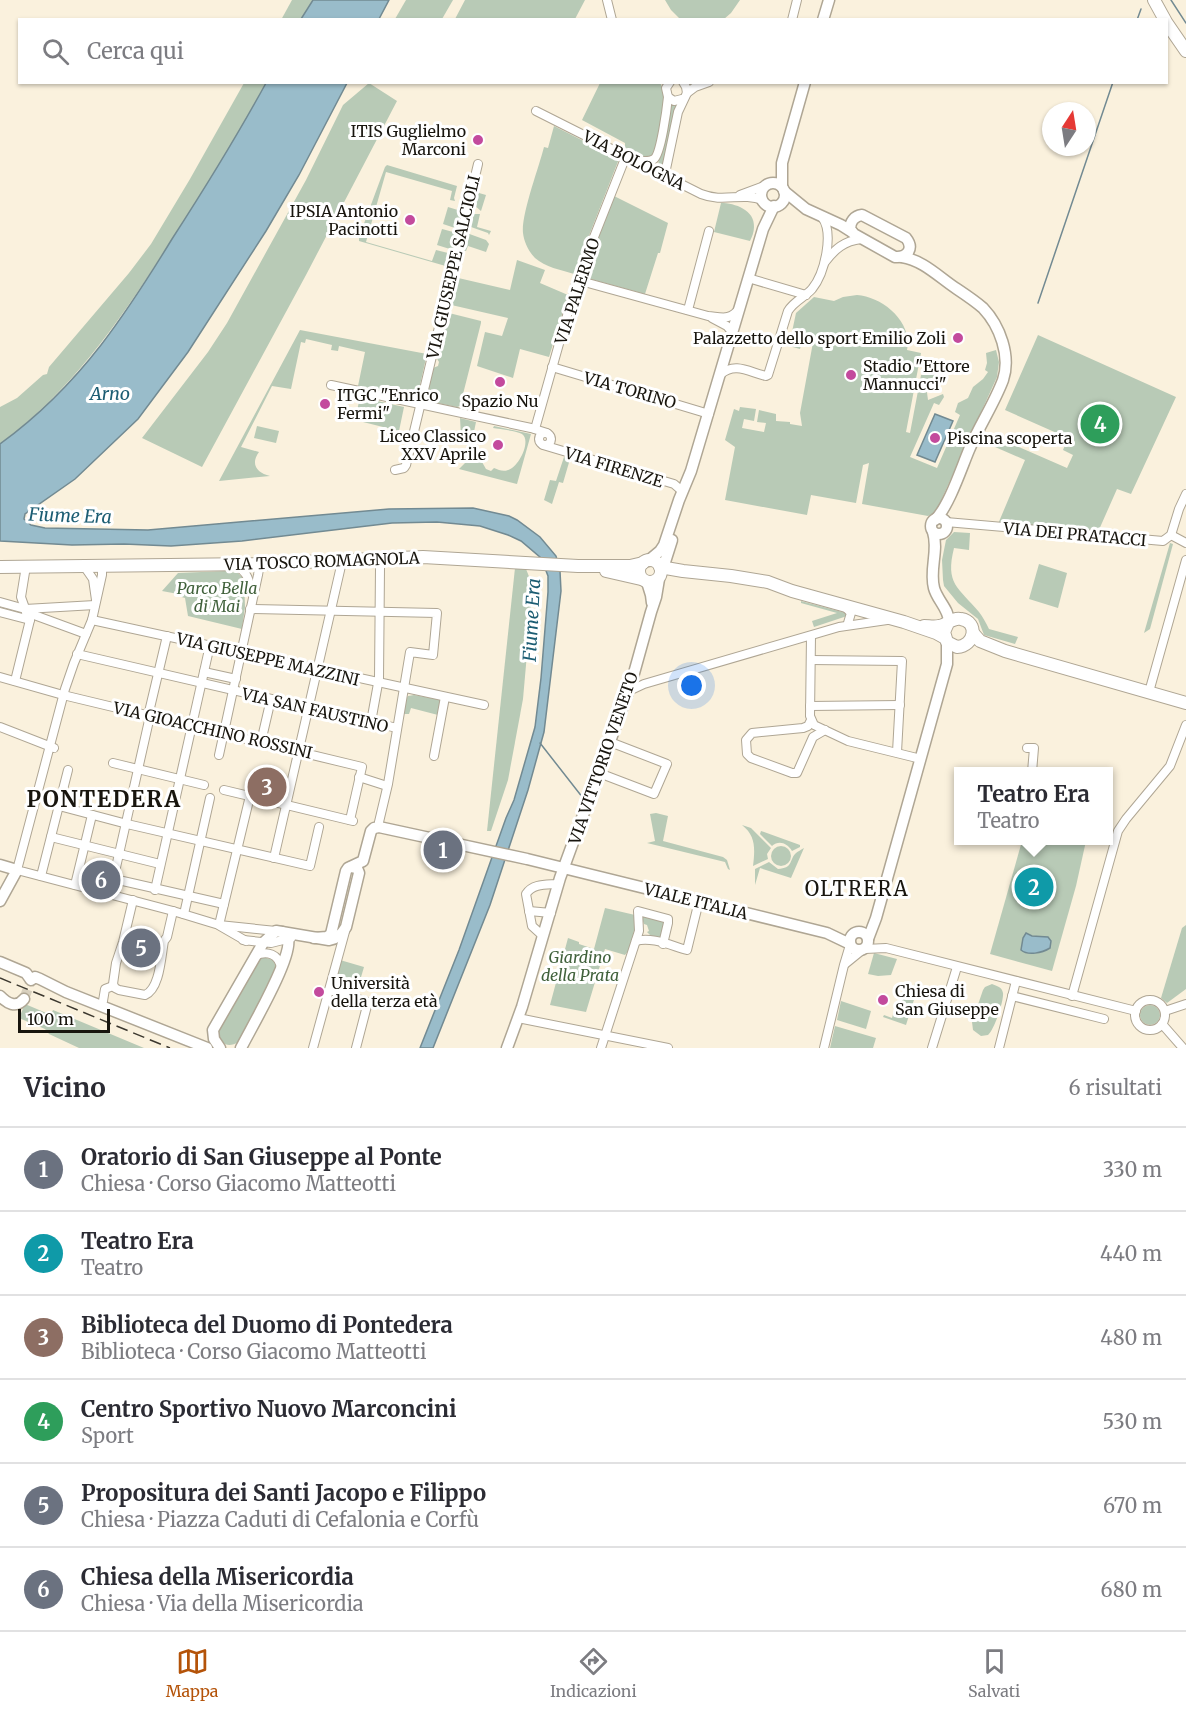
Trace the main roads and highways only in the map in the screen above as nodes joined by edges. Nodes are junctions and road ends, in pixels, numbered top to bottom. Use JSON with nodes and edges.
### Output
{"nodes":[{"id":1,"x":1154,"y":0,"type":"edge"},
{"id":2,"x":1164,"y":18,"type":"edge"},
{"id":3,"x":1168,"y":24,"type":"edge"},
{"id":4,"x":1186,"y":51,"type":"edge"},
{"id":5,"x":646,"y":562,"type":"junction"},
{"id":6,"x":578,"y":566,"type":"junction"},
{"id":7,"x":0,"y":567,"type":"edge"},
{"id":8,"x":655,"y":575,"type":"junction"},
{"id":9,"x":899,"y":621,"type":"junction"},
{"id":10,"x":949,"y":622,"type":"junction"},
{"id":11,"x":973,"y":633,"type":"junction"},
{"id":12,"x":946,"y":640,"type":"junction"},
{"id":13,"x":961,"y":647,"type":"junction"},
{"id":14,"x":1005,"y":651,"type":"junction"},
{"id":15,"x":1186,"y":703,"type":"edge"}],
"edges":[{"from":1,"to":2,"type":"main road"},
{"from":3,"to":4,"type":"main road"},
{"from":5,"to":6,"type":"main road","name":"VIA TOSCO ROMAGNOLA"},
{"from":5,"to":8,"type":"main road"},
{"from":5,"to":8,"type":"main road"},
{"from":6,"to":7,"type":"main road","name":"VIA TOSCO ROMAGNOLA"},
{"from":6,"to":8,"type":"main road"},
{"from":8,"to":9,"type":"main road"},
{"from":9,"to":10,"type":"main road"},
{"from":9,"to":12,"type":"main road"},
{"from":10,"to":11,"type":"main road"},
{"from":10,"to":12,"type":"main road"},
{"from":11,"to":13,"type":"main road"},
{"from":11,"to":14,"type":"main road"},
{"from":12,"to":13,"type":"main road"},
{"from":13,"to":14,"type":"main road"},
{"from":14,"to":15,"type":"main road"}]}
